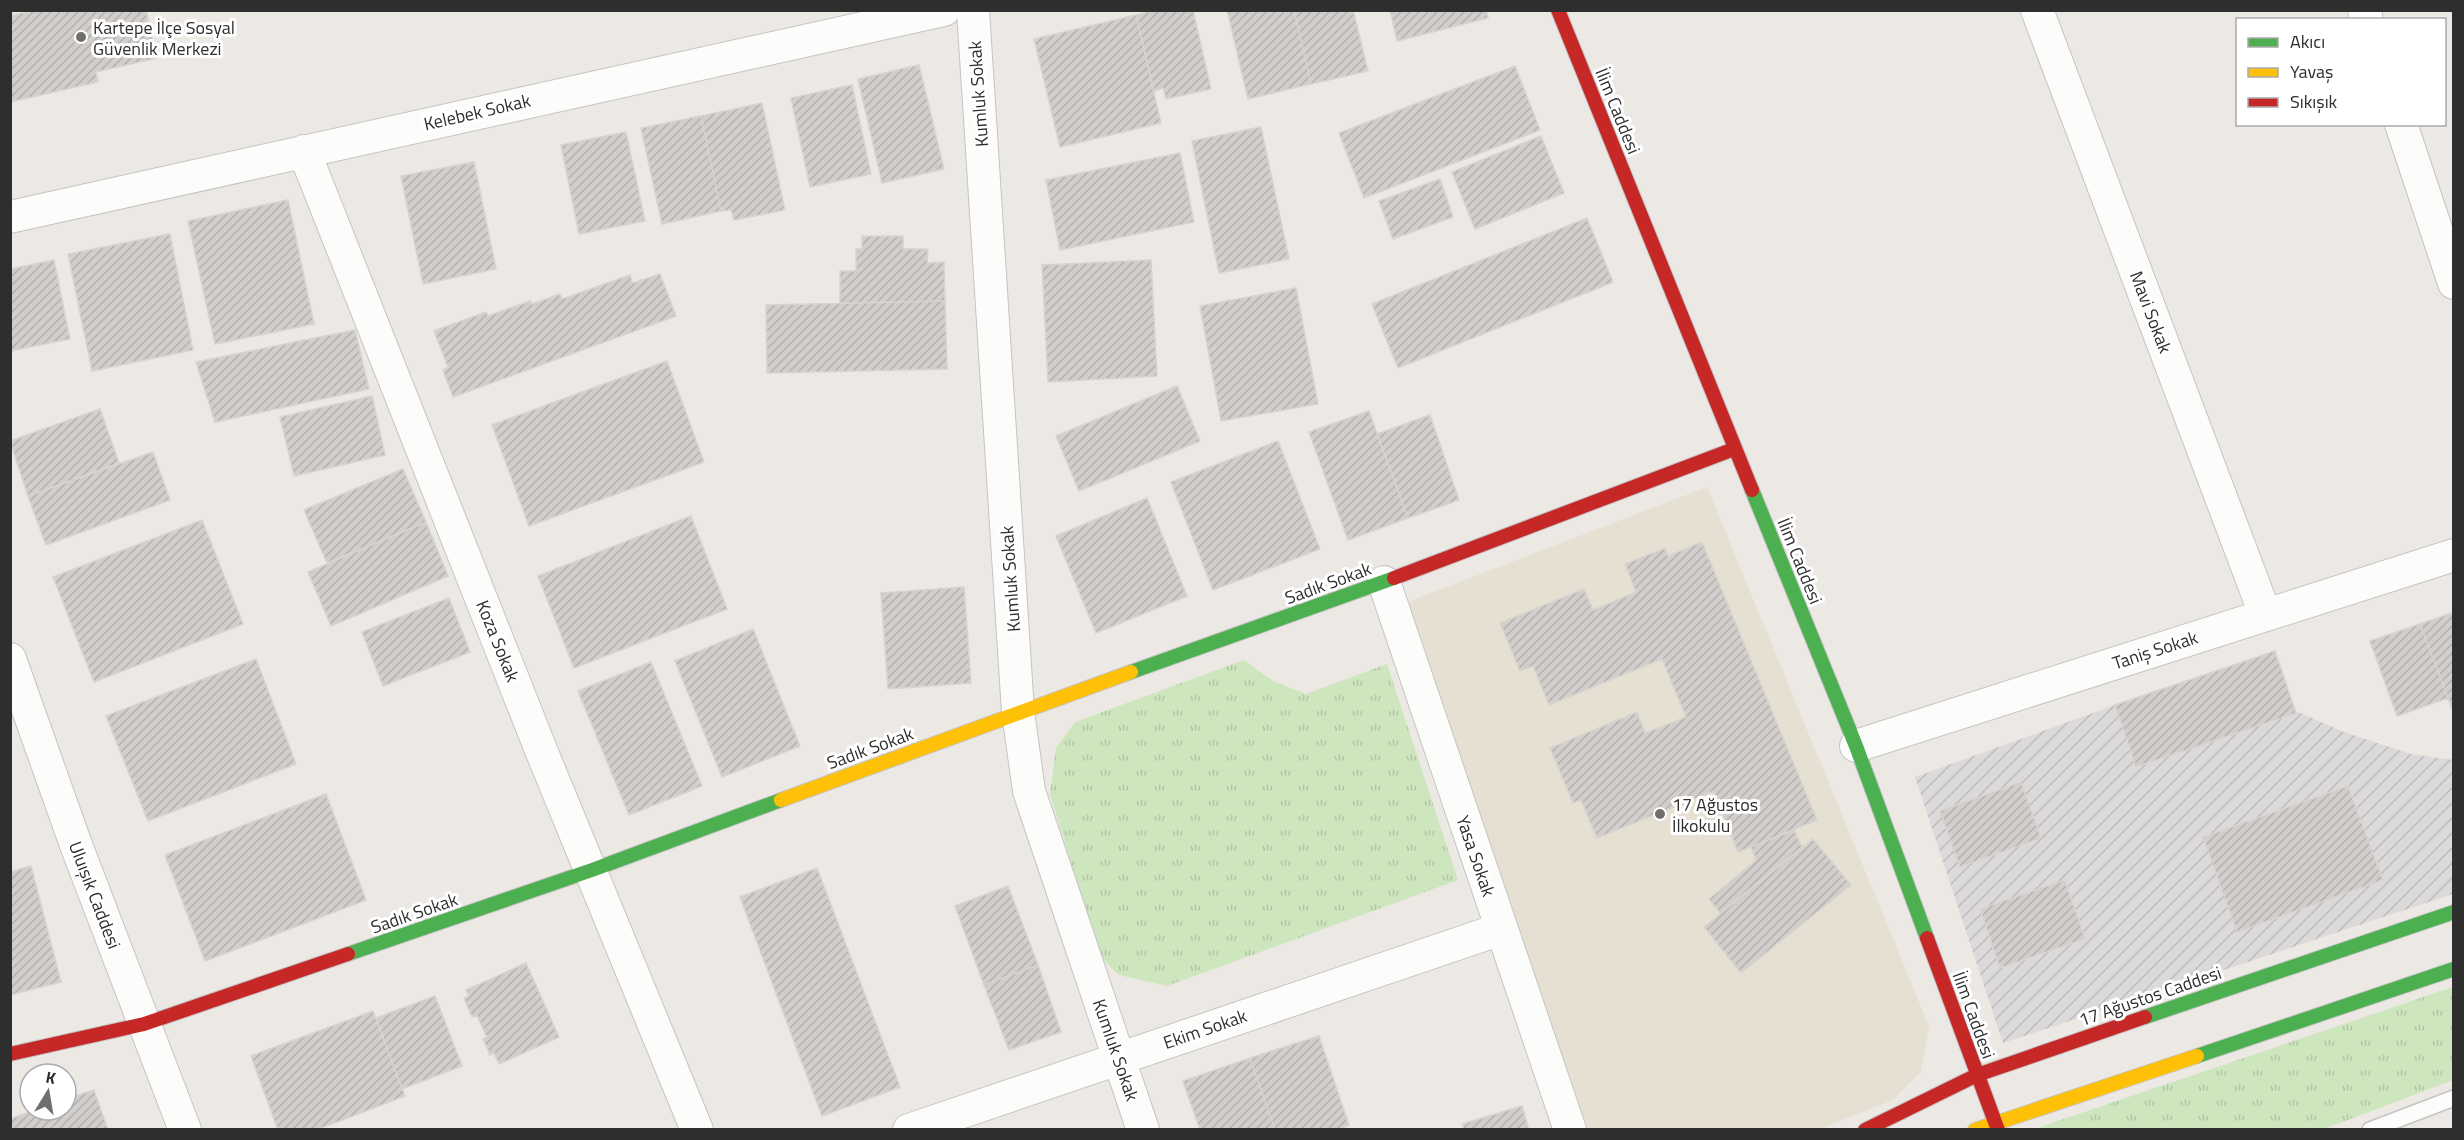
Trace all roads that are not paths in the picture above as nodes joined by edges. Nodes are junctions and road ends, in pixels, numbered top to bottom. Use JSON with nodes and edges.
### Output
{"nodes":[{"id":1,"x":944,"y":10,"type":"edge"},
{"id":2,"x":973,"y":10,"type":"edge"},
{"id":3,"x":1558,"y":10,"type":"edge"},
{"id":4,"x":2037,"y":10,"type":"edge"},
{"id":5,"x":2402,"y":126,"type":"edge"},
{"id":6,"x":304,"y":151,"type":"junction"},
{"id":7,"x":10,"y":217,"type":"edge"},
{"id":8,"x":2454,"y":283,"type":"edge"},
{"id":9,"x":1734,"y":449,"type":"junction"},
{"id":10,"x":2454,"y":555,"type":"edge"},
{"id":11,"x":1384,"y":582,"type":"junction"},
{"id":12,"x":2265,"y":614,"type":"junction"},
{"id":13,"x":11,"y":662,"type":"edge"},
{"id":14,"x":1018,"y":712,"type":"junction"},
{"id":15,"x":1856,"y":746,"type":"junction"},
{"id":16,"x":592,"y":870,"type":"junction"},
{"id":17,"x":2454,"y":912,"type":"edge"},
{"id":18,"x":1501,"y":928,"type":"junction"},
{"id":19,"x":2454,"y":969,"type":"edge"},
{"id":20,"x":144,"y":1024,"type":"junction"},
{"id":21,"x":10,"y":1054,"type":"edge"},
{"id":22,"x":1119,"y":1058,"type":"junction"},
{"id":23,"x":1977,"y":1075,"type":"junction"},
{"id":24,"x":2454,"y":1098,"type":"edge"},
{"id":25,"x":1996,"y":1126,"type":"edge"},
{"id":26,"x":185,"y":1130,"type":"edge"},
{"id":27,"x":697,"y":1130,"type":"edge"},
{"id":28,"x":909,"y":1130,"type":"edge"},
{"id":29,"x":1143,"y":1130,"type":"edge"},
{"id":30,"x":1570,"y":1130,"type":"edge"},
{"id":31,"x":1865,"y":1130,"type":"edge"},
{"id":32,"x":1975,"y":1130,"type":"edge"},
{"id":33,"x":2370,"y":1130,"type":"edge"}],
"edges":[{"from":1,"to":6,"type":"street","name":"Kelebek Sokak"},
{"from":2,"to":14,"type":"street","name":"Kumluk Sokak"},
{"from":3,"to":9,"type":"street","name":"İlim Caddesi"},
{"from":4,"to":12,"type":"street","name":"Mavi Sokak"},
{"from":5,"to":8,"type":"street"},
{"from":6,"to":7,"type":"street","name":"Kelebek Sokak"},
{"from":6,"to":16,"type":"street","name":"Koza Sokak"},
{"from":9,"to":11,"type":"street","name":"Sadık Sokak"},
{"from":9,"to":15,"type":"street","name":"İlim Caddesi"},
{"from":10,"to":12,"type":"street","name":"Taniş Sokak"},
{"from":11,"to":14,"type":"street","name":"Sadık Sokak"},
{"from":11,"to":18,"type":"street","name":"Yasa Sokak"},
{"from":12,"to":15,"type":"street","name":"Taniş Sokak"},
{"from":13,"to":20,"type":"street","name":"Uluışık Caddesi"},
{"from":14,"to":16,"type":"street","name":"Sadık Sokak"},
{"from":14,"to":22,"type":"street","name":"Kumluk Sokak"},
{"from":15,"to":23,"type":"street","name":"İlim Caddesi"},
{"from":16,"to":20,"type":"street","name":"Sadık Sokak"},
{"from":16,"to":27,"type":"street","name":"Koza Sokak"},
{"from":17,"to":23,"type":"street","name":"17 Ağustos Caddesi"},
{"from":18,"to":22,"type":"street","name":"Ekim Sokak"},
{"from":18,"to":30,"type":"street","name":"Yasa Sokak"},
{"from":19,"to":25,"type":"street"},
{"from":20,"to":21,"type":"street","name":"Sadık Sokak"},
{"from":20,"to":26,"type":"street","name":"Uluışık Caddesi"},
{"from":22,"to":28,"type":"street","name":"Ekim Sokak"},
{"from":22,"to":29,"type":"street","name":"Kumluk Sokak"},
{"from":23,"to":25,"type":"street","name":"İlim Caddesi"},
{"from":23,"to":31,"type":"street","name":"17 Ağustos Caddesi"},
{"from":24,"to":33,"type":"lane"},
{"from":25,"to":32,"type":"street"}]}
